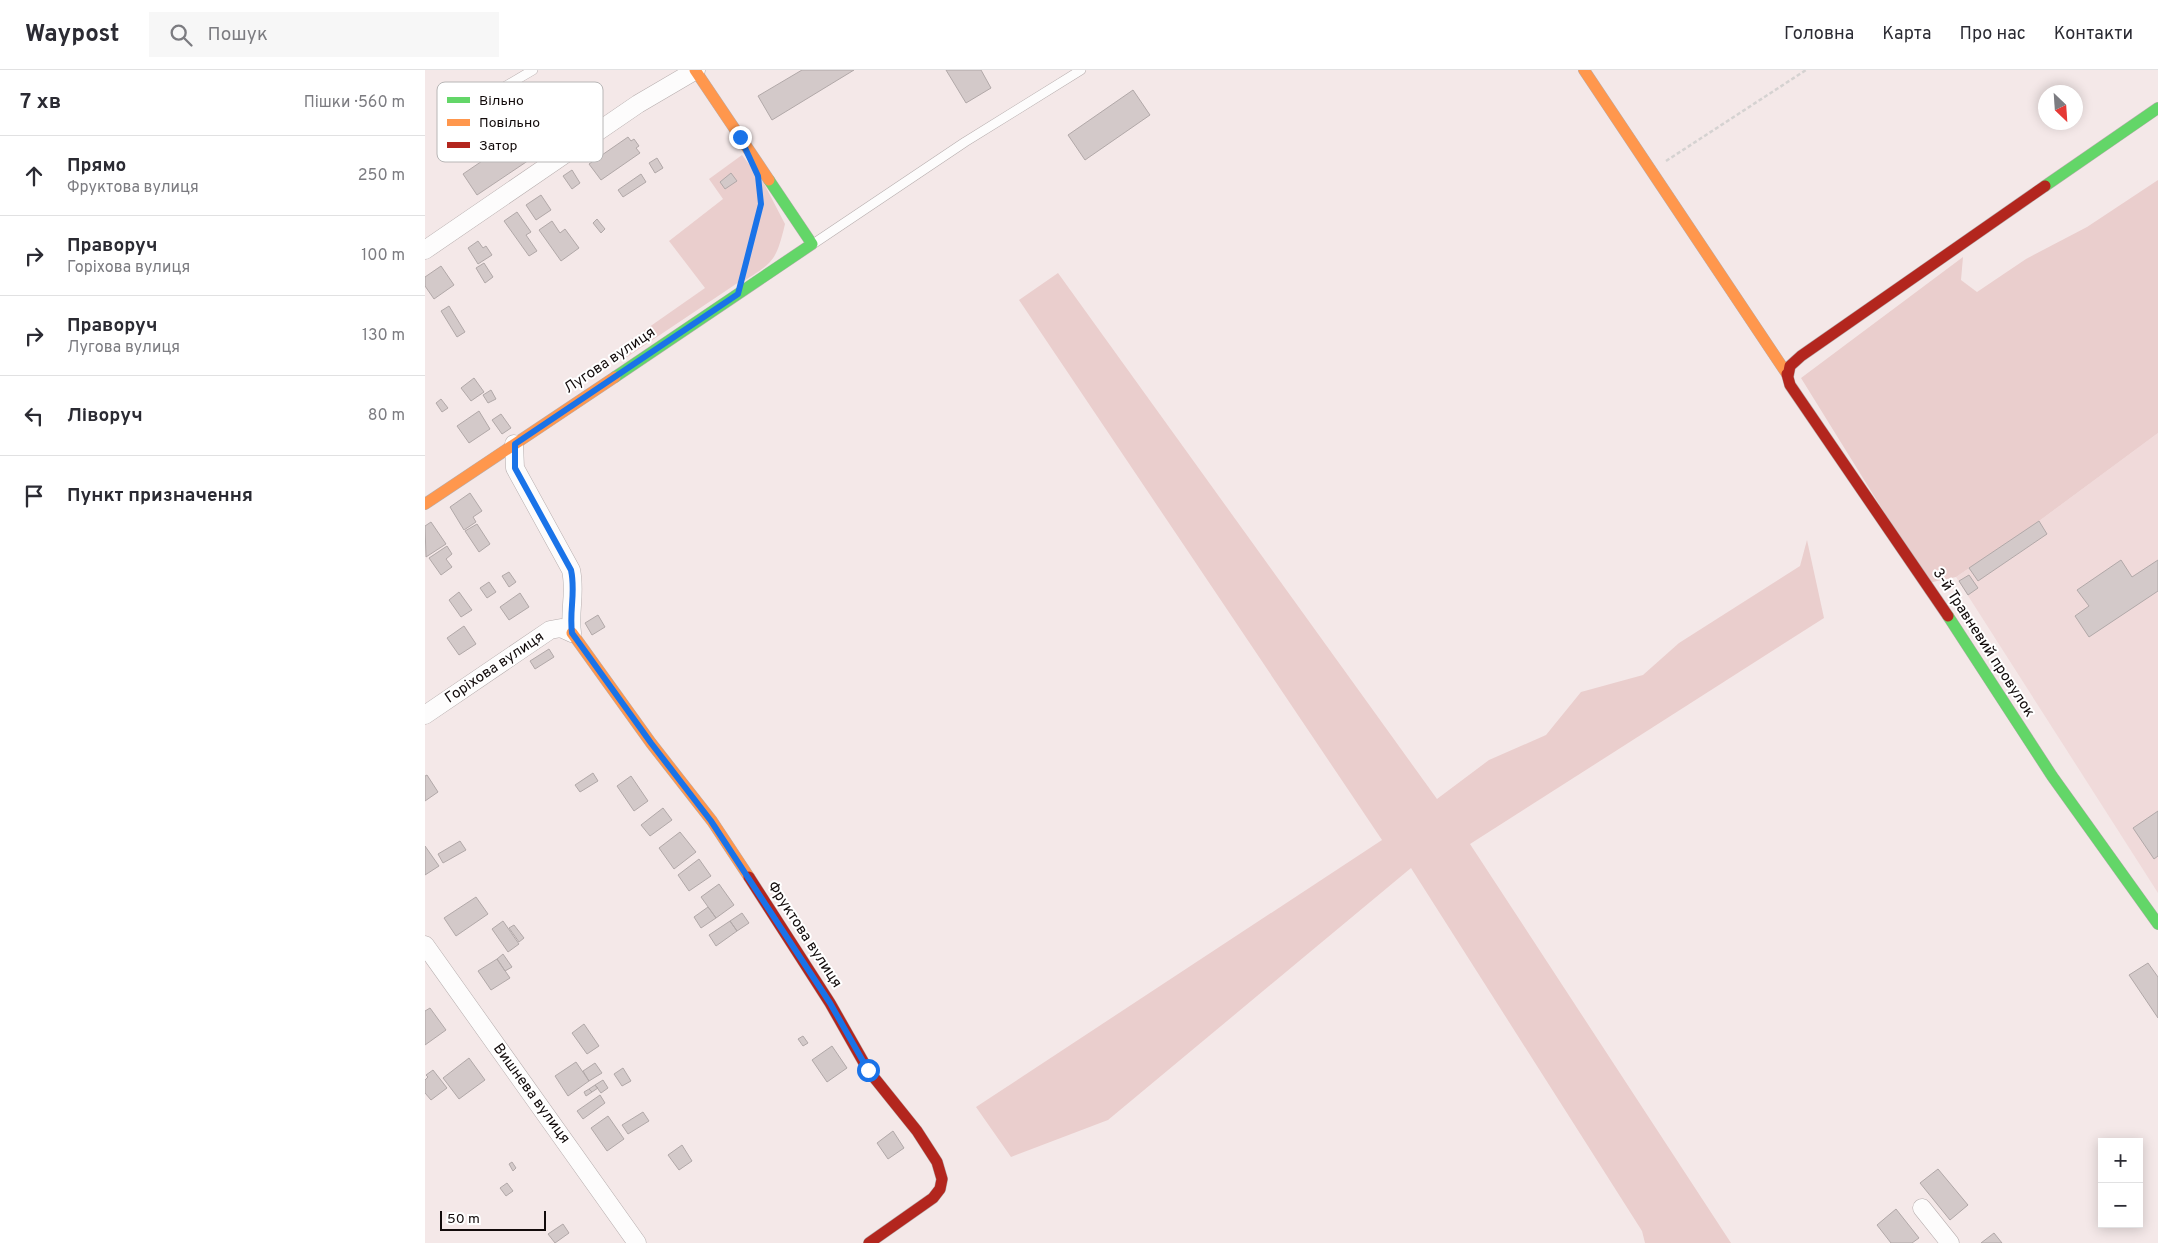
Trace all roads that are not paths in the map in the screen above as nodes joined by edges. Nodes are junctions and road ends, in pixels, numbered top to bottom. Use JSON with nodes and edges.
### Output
{"nodes":[{"id":1,"x":533,"y":70,"type":"edge"},
{"id":2,"x":696,"y":70,"type":"edge"},
{"id":3,"x":1081,"y":70,"type":"edge"},
{"id":4,"x":1583,"y":70,"type":"edge"},
{"id":5,"x":513,"y":82,"type":"edge"},
{"id":6,"x":2158,"y":108,"type":"edge"},
{"id":7,"x":603,"y":128,"type":"edge"},
{"id":8,"x":553,"y":162,"type":"edge"},
{"id":9,"x":812,"y":244,"type":"junction"},
{"id":10,"x":425,"y":250,"type":"edge"},
{"id":11,"x":1788,"y":376,"type":"junction"},
{"id":12,"x":515,"y":444,"type":"junction"},
{"id":13,"x":425,"y":504,"type":"edge"},
{"id":14,"x":572,"y":633,"type":"junction"},
{"id":15,"x":425,"y":715,"type":"edge"},
{"id":16,"x":2158,"y":924,"type":"edge"},
{"id":17,"x":425,"y":946,"type":"edge"},
{"id":18,"x":1922,"y":1208,"type":"dead end"},
{"id":19,"x":637,"y":1243,"type":"edge"},
{"id":20,"x":869,"y":1243,"type":"edge"},
{"id":21,"x":1950,"y":1243,"type":"edge"}],
"edges":[{"from":1,"to":5,"type":"lane"},
{"from":2,"to":7,"type":"street"},
{"from":2,"to":9,"type":"street"},
{"from":3,"to":9,"type":"lane"},
{"from":4,"to":11,"type":"street","name":"3-й Травневий провулок"},
{"from":6,"to":11,"type":"street"},
{"from":8,"to":10,"type":"street"},
{"from":9,"to":12,"type":"street","name":"Лугова вулиця"},
{"from":11,"to":16,"type":"street","name":"3-й Травневий провулок"},
{"from":12,"to":13,"type":"street","name":"Лугова вулиця"},
{"from":12,"to":14,"type":"street"},
{"from":14,"to":15,"type":"street","name":"Горіхова вулиця"},
{"from":14,"to":20,"type":"street","name":"Фруктова вулиця"},
{"from":17,"to":19,"type":"street","name":"Вишнева вулиця"},
{"from":18,"to":21,"type":"street"}]}
